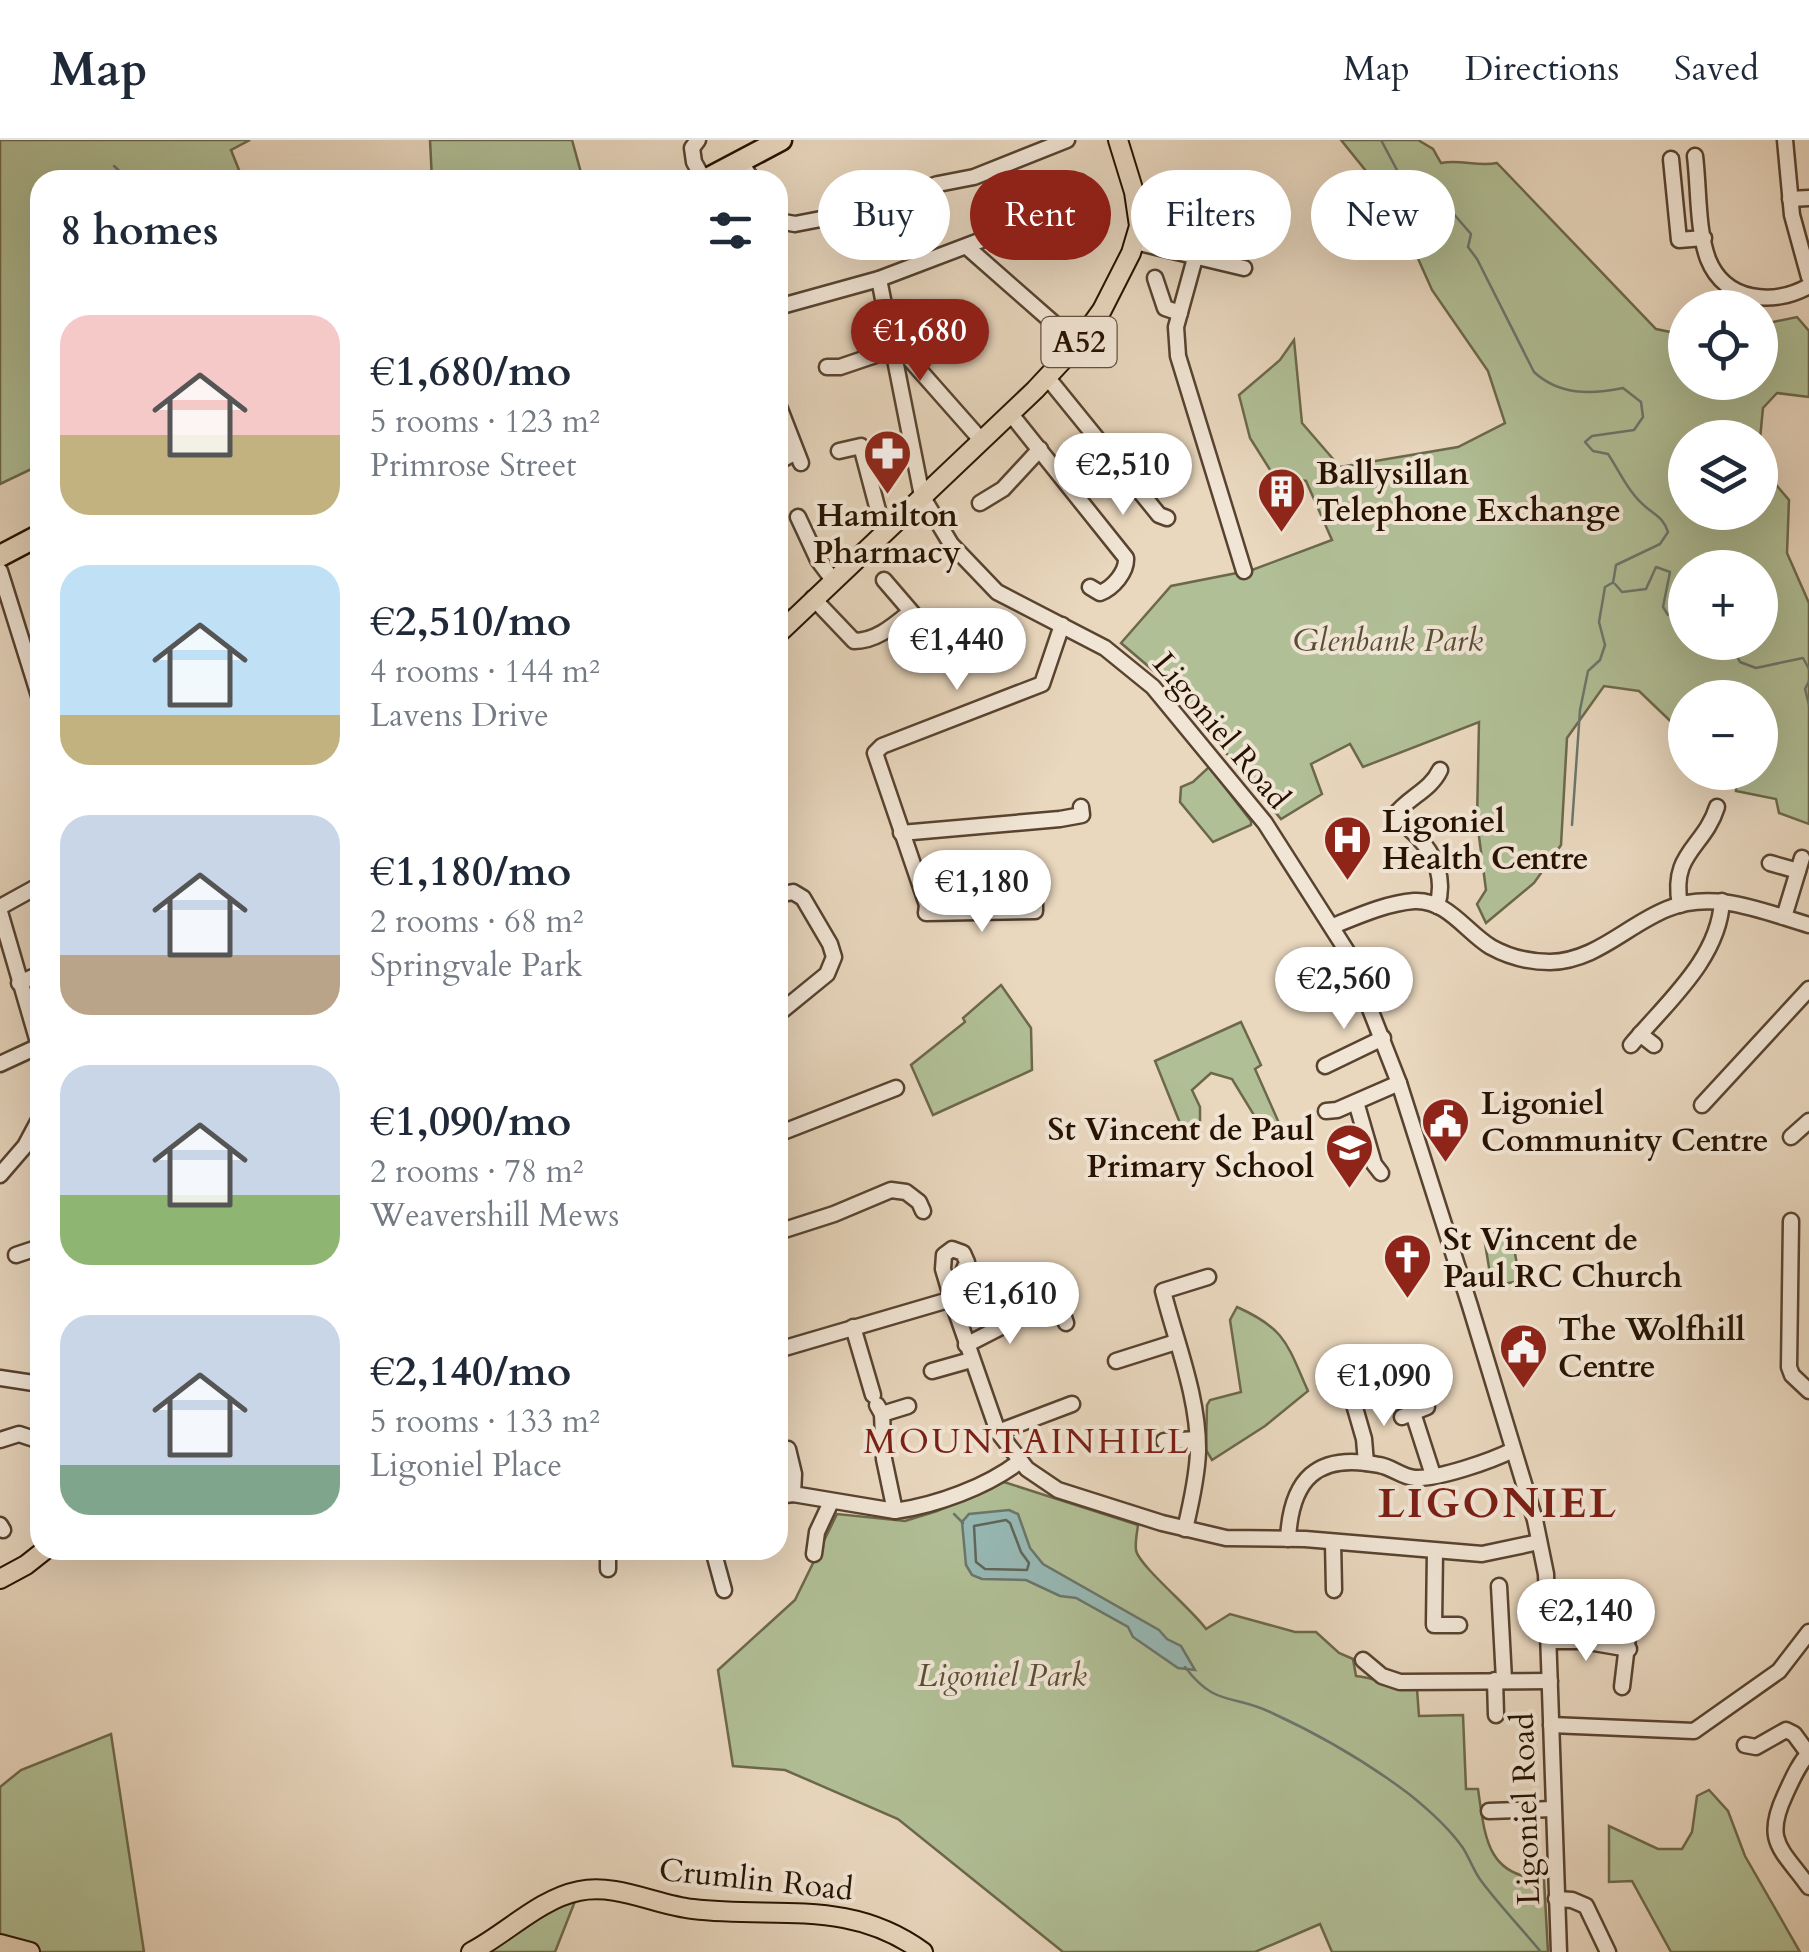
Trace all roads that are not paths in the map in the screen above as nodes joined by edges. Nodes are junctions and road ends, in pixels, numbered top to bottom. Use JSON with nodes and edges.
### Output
{"nodes":[{"id":1,"x":698,"y":140,"type":"edge"},
{"id":2,"x":781,"y":140,"type":"edge"},
{"id":3,"x":1067,"y":140,"type":"edge"},
{"id":4,"x":1118,"y":140,"type":"edge"},
{"id":5,"x":1785,"y":140,"type":"edge"},
{"id":6,"x":1036,"y":146,"type":"edge"},
{"id":7,"x":1695,"y":156,"type":"dead end"},
{"id":8,"x":1670,"y":159,"type":"dead end"},
{"id":9,"x":740,"y":160,"type":"junction"},
{"id":10,"x":699,"y":170,"type":"edge"},
{"id":11,"x":722,"y":170,"type":"edge"},
{"id":12,"x":746,"y":170,"type":"edge"},
{"id":13,"x":1131,"y":188,"type":"edge"},
{"id":14,"x":1809,"y":198,"type":"edge"},
{"id":15,"x":1790,"y":199,"type":"junction"},
{"id":16,"x":788,"y":223,"type":"edge"},
{"id":17,"x":1704,"y":238,"type":"junction"},
{"id":18,"x":970,"y":246,"type":"edge"},
{"id":19,"x":967,"y":247,"type":"junction"},
{"id":20,"x":1131,"y":250,"type":"edge"},
{"id":21,"x":1194,"y":260,"type":"edge"},
{"id":22,"x":1205,"y":260,"type":"edge"},
{"id":23,"x":1244,"y":268,"type":"dead end"},
{"id":24,"x":1809,"y":277,"type":"edge"},
{"id":25,"x":879,"y":279,"type":"junction"},
{"id":26,"x":1160,"y":279,"type":"dead end"},
{"id":27,"x":1809,"y":286,"type":"edge"},
{"id":28,"x":788,"y":303,"type":"edge"},
{"id":29,"x":1180,"y":313,"type":"junction"},
{"id":30,"x":1058,"y":327,"type":"dead end"},
{"id":31,"x":892,"y":349,"type":"junction"},
{"id":32,"x":827,"y":367,"type":"dead end"},
{"id":33,"x":1047,"y":377,"type":"junction"},
{"id":34,"x":1010,"y":413,"type":"junction"},
{"id":35,"x":788,"y":429,"type":"edge"},
{"id":36,"x":982,"y":441,"type":"junction"},
{"id":37,"x":1040,"y":450,"type":"junction"},
{"id":38,"x":839,"y":452,"type":"dead end"},
{"id":39,"x":788,"y":460,"type":"edge"},
{"id":40,"x":922,"y":496,"type":"junction"},
{"id":41,"x":980,"y":504,"type":"dead end"},
{"id":42,"x":798,"y":517,"type":"dead end"},
{"id":43,"x":1167,"y":518,"type":"dead end"},
{"id":44,"x":884,"y":534,"type":"junction"},
{"id":45,"x":30,"y":541,"type":"edge"},
{"id":46,"x":0,"y":556,"type":"edge"},
{"id":47,"x":0,"y":571,"type":"edge"},
{"id":48,"x":1244,"y":571,"type":"dead end"},
{"id":49,"x":833,"y":580,"type":"junction"},
{"id":50,"x":884,"y":580,"type":"dead end"},
{"id":51,"x":1090,"y":587,"type":"dead end"},
{"id":52,"x":813,"y":598,"type":"junction"},
{"id":53,"x":909,"y":613,"type":"junction"},
{"id":54,"x":788,"y":616,"type":"edge"},
{"id":55,"x":953,"y":618,"type":"dead end"},
{"id":56,"x":1062,"y":626,"type":"junction"},
{"id":57,"x":30,"y":667,"type":"edge"},
{"id":58,"x":1440,"y":770,"type":"dead end"},
{"id":59,"x":1081,"y":807,"type":"dead end"},
{"id":60,"x":1718,"y":807,"type":"dead end"},
{"id":61,"x":901,"y":833,"type":"junction"},
{"id":62,"x":1770,"y":863,"type":"dead end"},
{"id":63,"x":30,"y":890,"type":"edge"},
{"id":64,"x":788,"y":893,"type":"edge"},
{"id":65,"x":1722,"y":901,"type":"junction"},
{"id":66,"x":1036,"y":902,"type":"dead end"},
{"id":67,"x":1680,"y":905,"type":"junction"},
{"id":68,"x":1437,"y":906,"type":"junction"},
{"id":69,"x":0,"y":910,"type":"edge"},
{"id":70,"x":1784,"y":918,"type":"junction"},
{"id":71,"x":1809,"y":925,"type":"edge"},
{"id":72,"x":1333,"y":926,"type":"junction"},
{"id":73,"x":30,"y":978,"type":"edge"},
{"id":74,"x":19,"y":983,"type":"junction"},
{"id":75,"x":1809,"y":989,"type":"edge"},
{"id":76,"x":788,"y":1006,"type":"edge"},
{"id":77,"x":30,"y":1017,"type":"edge"},
{"id":78,"x":1384,"y":1038,"type":"junction"},
{"id":79,"x":1654,"y":1045,"type":"dead end"},
{"id":80,"x":30,"y":1052,"type":"edge"},
{"id":81,"x":0,"y":1064,"type":"edge"},
{"id":82,"x":1325,"y":1066,"type":"dead end"},
{"id":83,"x":1399,"y":1083,"type":"junction"},
{"id":84,"x":896,"y":1088,"type":"dead end"},
{"id":85,"x":1713,"y":1101,"type":"dead end"},
{"id":86,"x":1356,"y":1102,"type":"junction"},
{"id":87,"x":1326,"y":1111,"type":"dead end"},
{"id":88,"x":788,"y":1130,"type":"edge"},
{"id":89,"x":30,"y":1135,"type":"edge"},
{"id":90,"x":1381,"y":1173,"type":"dead end"},
{"id":91,"x":0,"y":1174,"type":"edge"},
{"id":92,"x":923,"y":1211,"type":"dead end"},
{"id":93,"x":1791,"y":1222,"type":"dead end"},
{"id":94,"x":788,"y":1229,"type":"edge"},
{"id":95,"x":1801,"y":1249,"type":"edge"},
{"id":96,"x":30,"y":1250,"type":"edge"},
{"id":97,"x":16,"y":1255,"type":"dead end"},
{"id":98,"x":1208,"y":1277,"type":"dead end"},
{"id":99,"x":1066,"y":1323,"type":"dead end"},
{"id":100,"x":854,"y":1328,"type":"junction"},
{"id":101,"x":1176,"y":1342,"type":"junction"},
{"id":102,"x":788,"y":1347,"type":"edge"},
{"id":103,"x":968,"y":1352,"type":"junction"},
{"id":104,"x":1116,"y":1361,"type":"dead end"},
{"id":105,"x":932,"y":1372,"type":"dead end"},
{"id":106,"x":0,"y":1378,"type":"edge"},
{"id":107,"x":30,"y":1382,"type":"edge"},
{"id":108,"x":1809,"y":1391,"type":"edge"},
{"id":109,"x":1354,"y":1401,"type":"dead end"},
{"id":110,"x":1072,"y":1404,"type":"dead end"},
{"id":111,"x":877,"y":1405,"type":"junction"},
{"id":112,"x":908,"y":1406,"type":"dead end"},
{"id":113,"x":1414,"y":1412,"type":"dead end"},
{"id":114,"x":998,"y":1432,"type":"junction"},
{"id":115,"x":30,"y":1438,"type":"edge"},
{"id":116,"x":1197,"y":1439,"type":"junction"},
{"id":117,"x":0,"y":1440,"type":"edge"},
{"id":118,"x":1164,"y":1441,"type":"dead end"},
{"id":119,"x":788,"y":1449,"type":"dead end"},
{"id":120,"x":1513,"y":1450,"type":"junction"},
{"id":121,"x":1019,"y":1462,"type":"junction"},
{"id":122,"x":1366,"y":1463,"type":"junction"},
{"id":123,"x":1433,"y":1476,"type":"junction"},
{"id":124,"x":788,"y":1488,"type":"edge"},
{"id":125,"x":788,"y":1495,"type":"edge"},
{"id":126,"x":831,"y":1502,"type":"junction"},
{"id":127,"x":896,"y":1511,"type":"junction"},
{"id":128,"x":1185,"y":1529,"type":"junction"},
{"id":129,"x":1288,"y":1538,"type":"junction"},
{"id":130,"x":1333,"y":1542,"type":"junction"},
{"id":131,"x":1539,"y":1542,"type":"junction"},
{"id":132,"x":1435,"y":1551,"type":"junction"},
{"id":133,"x":814,"y":1554,"type":"dead end"},
{"id":134,"x":33,"y":1560,"type":"edge"},
{"id":135,"x":608,"y":1560,"type":"edge"},
{"id":136,"x":716,"y":1560,"type":"edge"},
{"id":137,"x":608,"y":1569,"type":"dead end"},
{"id":138,"x":0,"y":1578,"type":"edge"},
{"id":139,"x":1499,"y":1586,"type":"dead end"},
{"id":140,"x":724,"y":1590,"type":"dead end"},
{"id":141,"x":1334,"y":1590,"type":"dead end"},
{"id":142,"x":1631,"y":1612,"type":"dead end"},
{"id":143,"x":1458,"y":1625,"type":"dead end"},
{"id":144,"x":1809,"y":1632,"type":"edge"},
{"id":145,"x":1549,"y":1641,"type":"junction"},
{"id":146,"x":1628,"y":1649,"type":"junction"},
{"id":147,"x":1362,"y":1660,"type":"dead end"},
{"id":148,"x":1499,"y":1680,"type":"junction"},
{"id":149,"x":1550,"y":1681,"type":"junction"},
{"id":150,"x":1622,"y":1687,"type":"dead end"},
{"id":151,"x":1496,"y":1715,"type":"dead end"},
{"id":152,"x":1551,"y":1724,"type":"junction"},
{"id":153,"x":1745,"y":1745,"type":"dead end"},
{"id":154,"x":1809,"y":1753,"type":"edge"},
{"id":155,"x":1553,"y":1809,"type":"junction"},
{"id":156,"x":1489,"y":1811,"type":"dead end"},
{"id":157,"x":1809,"y":1886,"type":"edge"},
{"id":158,"x":1556,"y":1899,"type":"junction"},
{"id":159,"x":0,"y":1944,"type":"edge"},
{"id":160,"x":30,"y":1952,"type":"edge"},
{"id":161,"x":472,"y":1952,"type":"edge"},
{"id":162,"x":923,"y":1952,"type":"edge"},
{"id":163,"x":1559,"y":1952,"type":"edge"},
{"id":164,"x":1608,"y":1952,"type":"edge"}],
"edges":[{"from":1,"to":10,"type":"street"},
{"from":2,"to":9,"type":"highway"},
{"from":3,"to":6,"type":"street"},
{"from":4,"to":13,"type":"main road","number":"A52"},
{"from":5,"to":15,"type":"street"},
{"from":6,"to":16,"type":"street"},
{"from":7,"to":17,"type":"street"},
{"from":8,"to":17,"type":"street"},
{"from":9,"to":11,"type":"highway"},
{"from":9,"to":12,"type":"street"},
{"from":14,"to":15,"type":"street"},
{"from":15,"to":24,"type":"street"},
{"from":17,"to":27,"type":"street"},
{"from":18,"to":19,"type":"street"},
{"from":19,"to":25,"type":"street"},
{"from":19,"to":30,"type":"street"},
{"from":20,"to":33,"type":"main road","number":"A52"},
{"from":21,"to":29,"type":"street"},
{"from":22,"to":23,"type":"street"},
{"from":25,"to":28,"type":"street"},
{"from":25,"to":31,"type":"street","name":"Ligoniel Road"},
{"from":26,"to":29,"type":"street"},
{"from":29,"to":48,"type":"street"},
{"from":31,"to":32,"type":"street"},
{"from":31,"to":36,"type":"street"},
{"from":31,"to":40,"type":"street","name":"Ligoniel Road"},
{"from":33,"to":34,"type":"main road","number":"A52"},
{"from":33,"to":43,"type":"street"},
{"from":34,"to":36,"type":"main road","number":"A52"},
{"from":34,"to":37,"type":"street"},
{"from":35,"to":39,"type":"street"},
{"from":36,"to":40,"type":"main road","number":"A52"},
{"from":37,"to":41,"type":"street"},
{"from":37,"to":51,"type":"street"},
{"from":38,"to":44,"type":"street"},
{"from":40,"to":44,"type":"main road","number":"A52"},
{"from":40,"to":56,"type":"street","name":"Ligoniel Road"},
{"from":42,"to":49,"type":"street"},
{"from":44,"to":49,"type":"main road","number":"A52"},
{"from":45,"to":46,"type":"highway"},
{"from":47,"to":57,"type":"street"},
{"from":49,"to":52,"type":"main road","number":"A52"},
{"from":50,"to":53,"type":"street"},
{"from":52,"to":53,"type":"street"},
{"from":52,"to":54,"type":"main road","number":"A52"},
{"from":53,"to":55,"type":"street"},
{"from":56,"to":61,"type":"street"},
{"from":56,"to":72,"type":"street","name":"Ligoniel Road"},
{"from":58,"to":68,"type":"street"},
{"from":59,"to":61,"type":"street"},
{"from":60,"to":67,"type":"street"},
{"from":61,"to":66,"type":"street"},
{"from":62,"to":70,"type":"street"},
{"from":63,"to":69,"type":"street"},
{"from":64,"to":76,"type":"street"},
{"from":65,"to":67,"type":"street"},
{"from":65,"to":70,"type":"street"},
{"from":65,"to":79,"type":"street"},
{"from":67,"to":68,"type":"street"},
{"from":68,"to":72,"type":"street"},
{"from":69,"to":74,"type":"street"},
{"from":70,"to":71,"type":"street"},
{"from":72,"to":78,"type":"street","name":"Ligoniel Road"},
{"from":73,"to":74,"type":"street"},
{"from":74,"to":77,"type":"street"},
{"from":75,"to":85,"type":"street"},
{"from":78,"to":82,"type":"street"},
{"from":78,"to":83,"type":"street","name":"Ligoniel Road"},
{"from":80,"to":81,"type":"street"},
{"from":83,"to":86,"type":"street"},
{"from":83,"to":120,"type":"street","name":"Ligoniel Road"},
{"from":84,"to":88,"type":"street"},
{"from":86,"to":87,"type":"street"},
{"from":86,"to":90,"type":"street"},
{"from":89,"to":91,"type":"street"},
{"from":92,"to":94,"type":"street"},
{"from":93,"to":95,"type":"street"},
{"from":95,"to":108,"type":"street"},
{"from":96,"to":97,"type":"street"},
{"from":98,"to":101,"type":"street"},
{"from":99,"to":103,"type":"street"},
{"from":100,"to":102,"type":"street"},
{"from":100,"to":103,"type":"street"},
{"from":100,"to":111,"type":"street"},
{"from":101,"to":104,"type":"street"},
{"from":101,"to":116,"type":"street"},
{"from":103,"to":105,"type":"street"},
{"from":103,"to":114,"type":"street"},
{"from":106,"to":107,"type":"street"},
{"from":109,"to":122,"type":"street"},
{"from":110,"to":114,"type":"street"},
{"from":111,"to":112,"type":"street"},
{"from":111,"to":127,"type":"street"},
{"from":113,"to":123,"type":"street"},
{"from":114,"to":121,"type":"street"},
{"from":115,"to":117,"type":"street"},
{"from":116,"to":118,"type":"street"},
{"from":116,"to":128,"type":"street"},
{"from":119,"to":124,"type":"street"},
{"from":120,"to":123,"type":"street"},
{"from":120,"to":131,"type":"street","name":"Ligoniel Road"},
{"from":121,"to":127,"type":"street"},
{"from":121,"to":128,"type":"street"},
{"from":122,"to":123,"type":"street"},
{"from":122,"to":129,"type":"street"},
{"from":125,"to":126,"type":"street"},
{"from":126,"to":127,"type":"street"},
{"from":126,"to":133,"type":"street"},
{"from":128,"to":129,"type":"street"},
{"from":129,"to":130,"type":"street"},
{"from":130,"to":132,"type":"street"},
{"from":130,"to":141,"type":"street"},
{"from":131,"to":132,"type":"street"},
{"from":131,"to":145,"type":"street","name":"Ligoniel Road"},
{"from":132,"to":143,"type":"street"},
{"from":134,"to":138,"type":"main road"},
{"from":135,"to":137,"type":"street"},
{"from":136,"to":140,"type":"street"},
{"from":139,"to":148,"type":"street"},
{"from":142,"to":146,"type":"street"},
{"from":144,"to":152,"type":"street"},
{"from":145,"to":146,"type":"street"},
{"from":145,"to":149,"type":"street","name":"Ligoniel Road"},
{"from":146,"to":150,"type":"street"},
{"from":147,"to":148,"type":"street"},
{"from":148,"to":149,"type":"street"},
{"from":148,"to":151,"type":"street"},
{"from":149,"to":152,"type":"street","name":"Ligoniel Road"},
{"from":152,"to":155,"type":"street","name":"Ligoniel Road"},
{"from":153,"to":154,"type":"street"},
{"from":154,"to":157,"type":"street"},
{"from":155,"to":156,"type":"street"},
{"from":155,"to":158,"type":"street","name":"Ligoniel Road"},
{"from":158,"to":163,"type":"street","name":"Ligoniel Road"},
{"from":158,"to":164,"type":"street"},
{"from":159,"to":160,"type":"main road"},
{"from":161,"to":162,"type":"main road","name":"Crumlin Road"}]}
